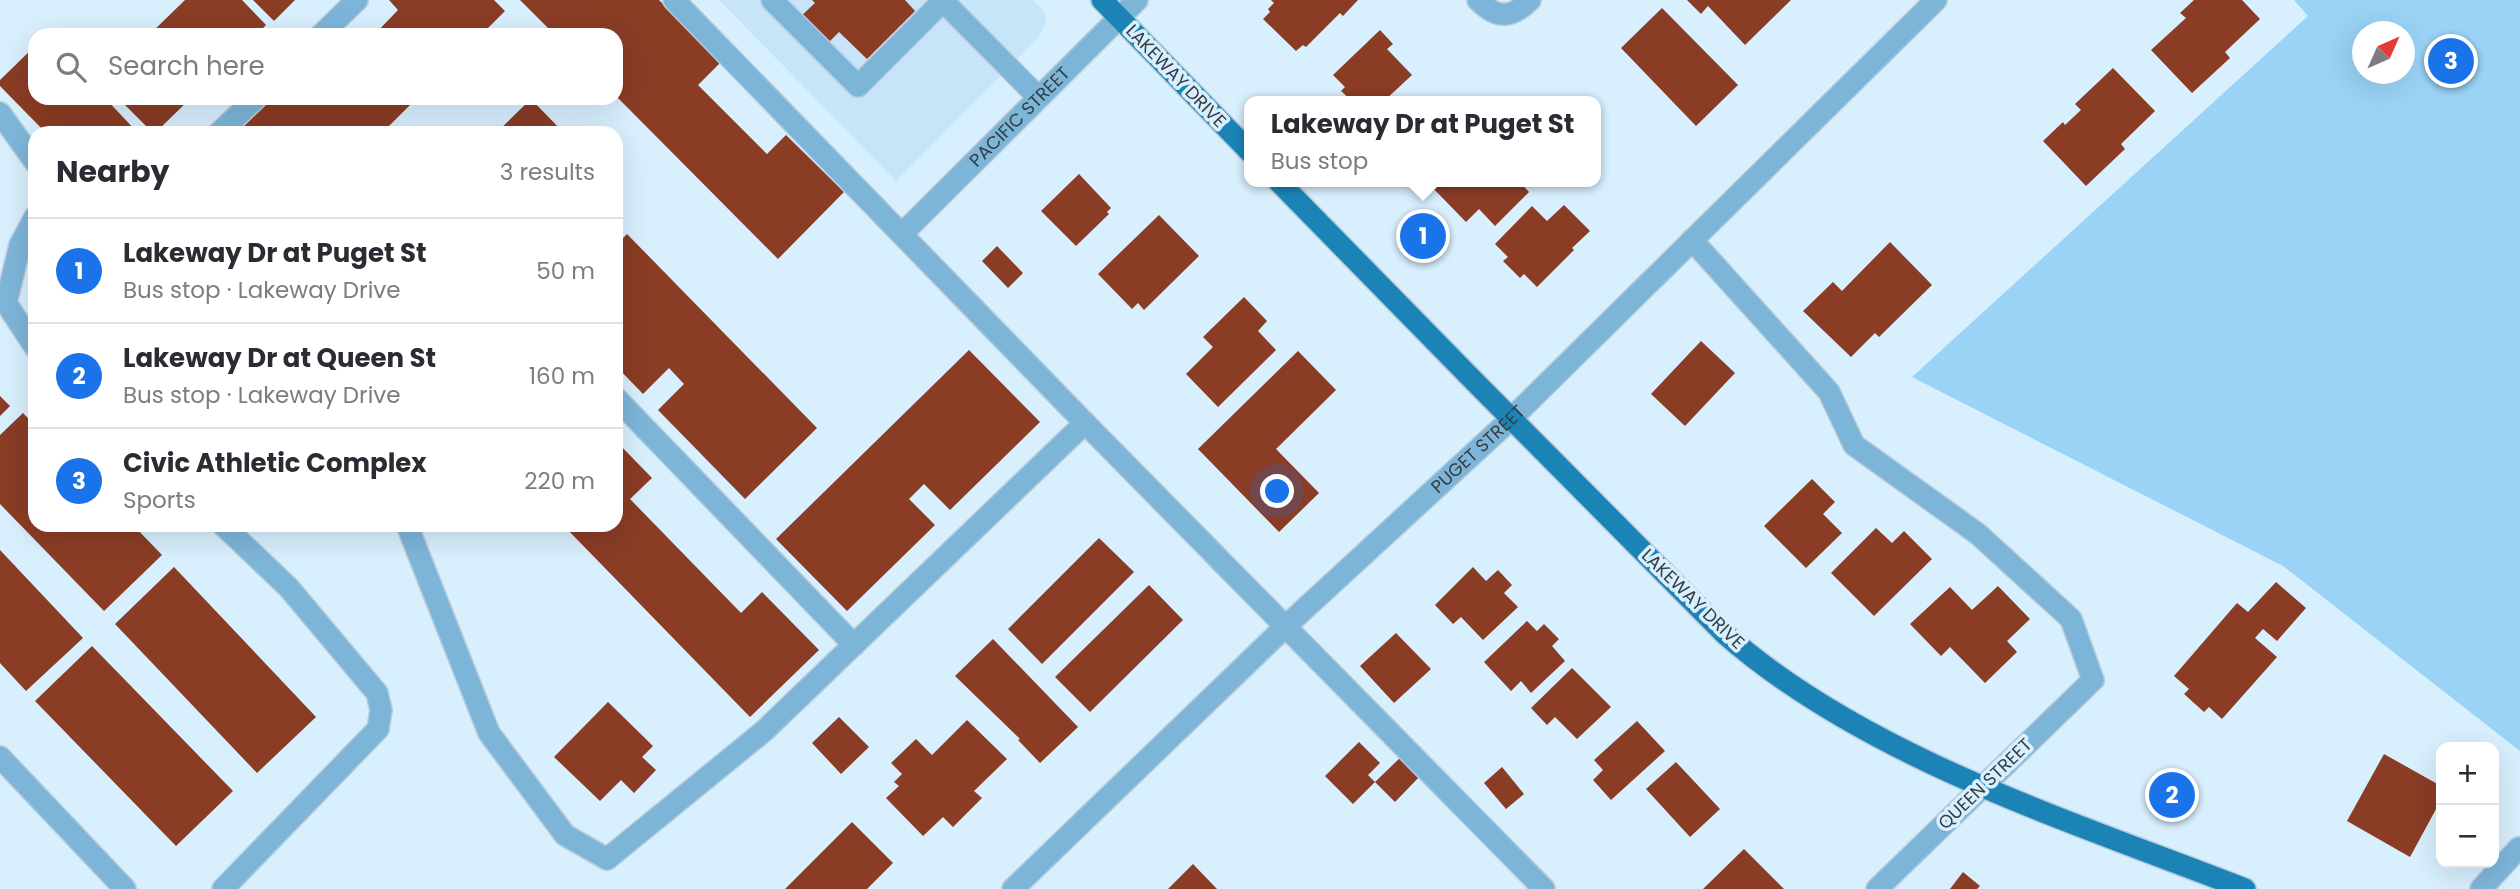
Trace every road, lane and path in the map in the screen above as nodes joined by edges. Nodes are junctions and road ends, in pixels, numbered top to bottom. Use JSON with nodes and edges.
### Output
{"nodes":[{"id":1,"x":357,"y":0,"type":"edge"},
{"id":2,"x":674,"y":0,"type":"edge"},
{"id":3,"x":772,"y":0,"type":"edge"},
{"id":4,"x":1102,"y":0,"type":"edge"},
{"id":5,"x":1137,"y":0,"type":"edge"},
{"id":6,"x":1478,"y":0,"type":"edge"},
{"id":7,"x":1530,"y":0,"type":"edge"},
{"id":8,"x":1936,"y":0,"type":"edge"},
{"id":9,"x":942,"y":1,"type":"edge"},
{"id":10,"x":1119,"y":18,"type":"junction"},
{"id":11,"x":328,"y":28,"type":"edge"},
{"id":12,"x":1038,"y":97,"type":"junction"},
{"id":13,"x":249,"y":105,"type":"edge"},
{"id":14,"x":0,"y":113,"type":"edge"},
{"id":15,"x":226,"y":126,"type":"edge"},
{"id":16,"x":1244,"y":146,"type":"edge"},
{"id":17,"x":28,"y":152,"type":"edge"},
{"id":18,"x":1284,"y":187,"type":"edge"},
{"id":19,"x":28,"y":230,"type":"edge"},
{"id":20,"x":902,"y":234,"type":"junction"},
{"id":21,"x":1692,"y":240,"type":"junction"},
{"id":22,"x":28,"y":336,"type":"edge"},
{"id":23,"x":623,"y":405,"type":"edge"},
{"id":24,"x":1511,"y":419,"type":"junction"},
{"id":25,"x":1085,"y":423,"type":"junction"},
{"id":26,"x":230,"y":532,"type":"edge"},
{"id":27,"x":411,"y":532,"type":"edge"},
{"id":28,"x":1286,"y":626,"type":"junction"},
{"id":29,"x":854,"y":645,"type":"junction"},
{"id":30,"x":0,"y":757,"type":"edge"},
{"id":31,"x":1983,"y":787,"type":"junction"},
{"id":32,"x":2519,"y":848,"type":"edge"},
{"id":33,"x":125,"y":889,"type":"edge"},
{"id":34,"x":223,"y":889,"type":"edge"},
{"id":35,"x":1013,"y":889,"type":"edge"},
{"id":36,"x":1544,"y":889,"type":"edge"},
{"id":37,"x":1877,"y":889,"type":"edge"},
{"id":38,"x":2245,"y":889,"type":"edge"},
{"id":39,"x":2481,"y":889,"type":"edge"}],
"edges":[{"from":1,"to":11,"type":"street"},
{"from":2,"to":20,"type":"street"},
{"from":3,"to":9,"type":"street"},
{"from":4,"to":10,"type":"main road","name":"LAKEWAY DRIVE"},
{"from":5,"to":10,"type":"street","name":"PACIFIC STREET"},
{"from":6,"to":7,"type":"street"},
{"from":8,"to":21,"type":"street","name":"PUGET STREET"},
{"from":9,"to":12,"type":"street"},
{"from":10,"to":12,"type":"street","name":"PACIFIC STREET"},
{"from":10,"to":16,"type":"main road","name":"LAKEWAY DRIVE"},
{"from":12,"to":20,"type":"street","name":"PACIFIC STREET"},
{"from":13,"to":15,"type":"street"},
{"from":14,"to":17,"type":"street"},
{"from":18,"to":24,"type":"main road","name":"LAKEWAY DRIVE"},
{"from":19,"to":22,"type":"street"},
{"from":20,"to":25,"type":"street"},
{"from":21,"to":24,"type":"street","name":"PUGET STREET"},
{"from":21,"to":31,"type":"street","name":"QUEEN STREET"},
{"from":23,"to":29,"type":"street"},
{"from":24,"to":28,"type":"street","name":"PUGET STREET"},
{"from":24,"to":31,"type":"main road","name":"LAKEWAY DRIVE"},
{"from":25,"to":28,"type":"street"},
{"from":25,"to":29,"type":"street"},
{"from":26,"to":34,"type":"street"},
{"from":27,"to":29,"type":"street"},
{"from":28,"to":35,"type":"street","name":"PUGET STREET"},
{"from":28,"to":36,"type":"street"},
{"from":30,"to":33,"type":"street"},
{"from":31,"to":37,"type":"street","name":"QUEEN STREET"},
{"from":31,"to":38,"type":"main road","name":"LAKEWAY DRIVE"},
{"from":32,"to":39,"type":"street"}]}
